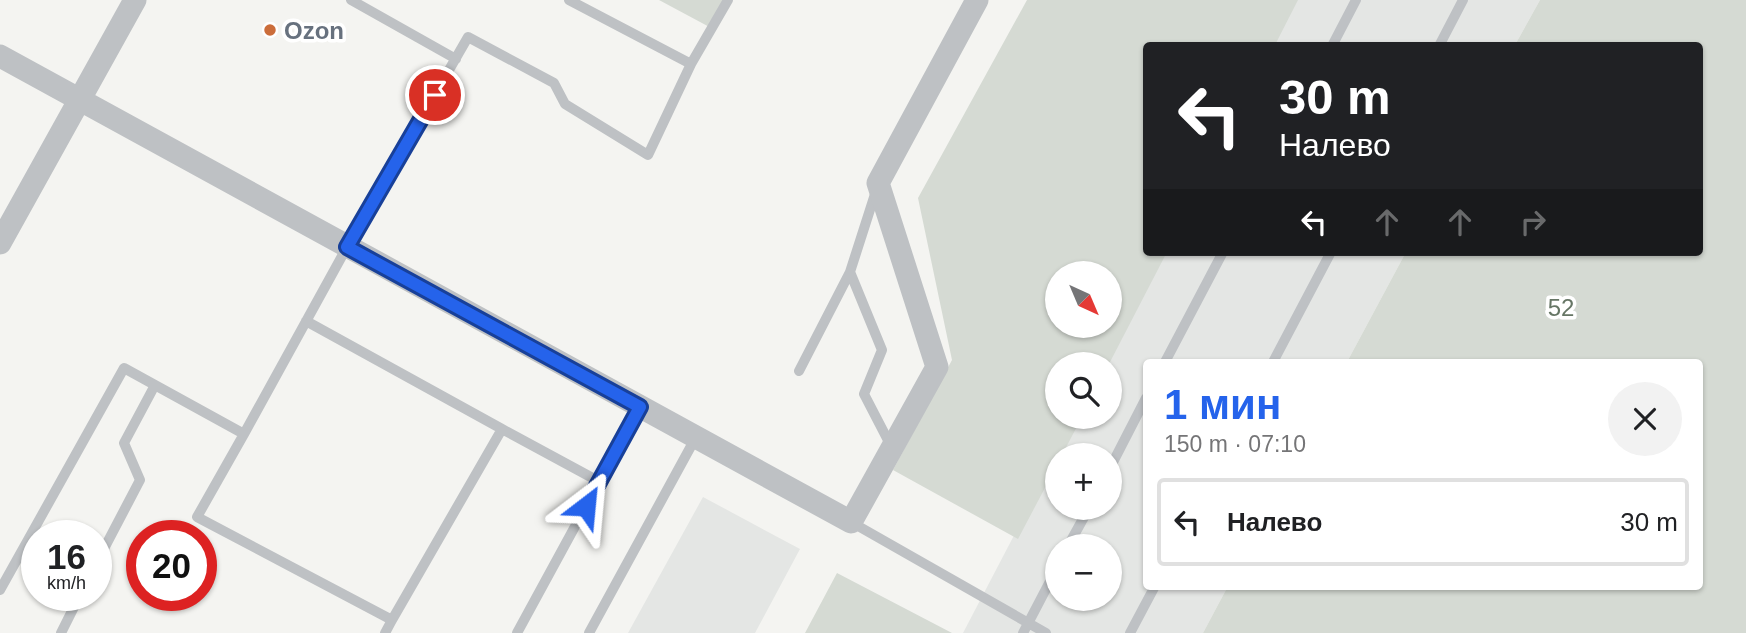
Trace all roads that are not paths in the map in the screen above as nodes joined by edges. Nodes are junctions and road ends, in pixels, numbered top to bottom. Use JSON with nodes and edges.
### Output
{"nodes":[{"id":1,"x":135,"y":0,"type":"edge"},
{"id":2,"x":352,"y":0,"type":"edge"},
{"id":3,"x":569,"y":0,"type":"edge"},
{"id":4,"x":728,"y":0,"type":"edge"},
{"id":5,"x":977,"y":0,"type":"edge"},
{"id":6,"x":1356,"y":0,"type":"edge"},
{"id":7,"x":1464,"y":0,"type":"edge"},
{"id":8,"x":1334,"y":42,"type":"edge"},
{"id":9,"x":1442,"y":42,"type":"edge"},
{"id":10,"x":0,"y":56,"type":"edge"},
{"id":11,"x":456,"y":59,"type":"junction"},
{"id":12,"x":691,"y":64,"type":"junction"},
{"id":13,"x":80,"y":100,"type":"junction"},
{"id":14,"x":878,"y":183,"type":"junction"},
{"id":15,"x":0,"y":243,"type":"edge"},
{"id":16,"x":347,"y":247,"type":"junction"},
{"id":17,"x":1221,"y":256,"type":"edge"},
{"id":18,"x":1329,"y":256,"type":"edge"},
{"id":19,"x":850,"y":272,"type":"junction"},
{"id":20,"x":306,"y":321,"type":"junction"},
{"id":21,"x":1167,"y":359,"type":"edge"},
{"id":22,"x":1275,"y":359,"type":"edge"},
{"id":23,"x":799,"y":370,"type":"dead end"},
{"id":24,"x":155,"y":384,"type":"junction"},
{"id":25,"x":1143,"y":404,"type":"edge"},
{"id":26,"x":640,"y":407,"type":"junction"},
{"id":27,"x":502,"y":429,"type":"junction"},
{"id":28,"x":244,"y":434,"type":"junction"},
{"id":29,"x":695,"y":437,"type":"junction"},
{"id":30,"x":1122,"y":445,"type":"edge"},
{"id":31,"x":892,"y":448,"type":"junction"},
{"id":32,"x":600,"y":482,"type":"junction"},
{"id":33,"x":851,"y":522,"type":"junction"},
{"id":34,"x":112,"y":533,"type":"edge"},
{"id":35,"x":0,"y":590,"type":"edge"},
{"id":36,"x":1152,"y":590,"type":"edge"},
{"id":37,"x":1045,"y":591,"type":"edge"},
{"id":38,"x":72,"y":611,"type":"edge"},
{"id":39,"x":392,"y":620,"type":"junction"},
{"id":40,"x":1026,"y":628,"type":"edge"},
{"id":41,"x":61,"y":633,"type":"edge"},
{"id":42,"x":385,"y":633,"type":"edge"},
{"id":43,"x":517,"y":633,"type":"edge"},
{"id":44,"x":589,"y":633,"type":"edge"},
{"id":45,"x":1046,"y":633,"type":"edge"},
{"id":46,"x":1130,"y":633,"type":"edge"}],
"edges":[{"from":1,"to":13,"type":"street"},
{"from":2,"to":11,"type":"lane"},
{"from":3,"to":12,"type":"lane"},
{"from":4,"to":12,"type":"lane"},
{"from":5,"to":14,"type":"street"},
{"from":6,"to":8,"type":"lane"},
{"from":7,"to":9,"type":"lane"},
{"from":10,"to":13,"type":"street"},
{"from":11,"to":12,"type":"lane"},
{"from":11,"to":16,"type":"lane"},
{"from":13,"to":15,"type":"street"},
{"from":13,"to":16,"type":"street"},
{"from":14,"to":19,"type":"lane"},
{"from":14,"to":31,"type":"street"},
{"from":16,"to":20,"type":"lane"},
{"from":16,"to":26,"type":"street"},
{"from":17,"to":21,"type":"lane"},
{"from":18,"to":22,"type":"lane"},
{"from":19,"to":23,"type":"lane"},
{"from":19,"to":31,"type":"lane"},
{"from":20,"to":27,"type":"lane"},
{"from":20,"to":28,"type":"lane"},
{"from":24,"to":28,"type":"lane"},
{"from":24,"to":34,"type":"lane"},
{"from":24,"to":35,"type":"lane"},
{"from":25,"to":30,"type":"lane"},
{"from":26,"to":29,"type":"street"},
{"from":26,"to":32,"type":"lane"},
{"from":27,"to":32,"type":"lane"},
{"from":27,"to":39,"type":"lane"},
{"from":28,"to":39,"type":"lane"},
{"from":29,"to":33,"type":"street"},
{"from":29,"to":44,"type":"lane"},
{"from":31,"to":33,"type":"street"},
{"from":32,"to":43,"type":"lane"},
{"from":33,"to":40,"type":"lane"},
{"from":36,"to":46,"type":"lane"},
{"from":37,"to":40,"type":"lane"},
{"from":38,"to":41,"type":"lane"},
{"from":39,"to":42,"type":"lane"},
{"from":40,"to":45,"type":"lane"}]}
